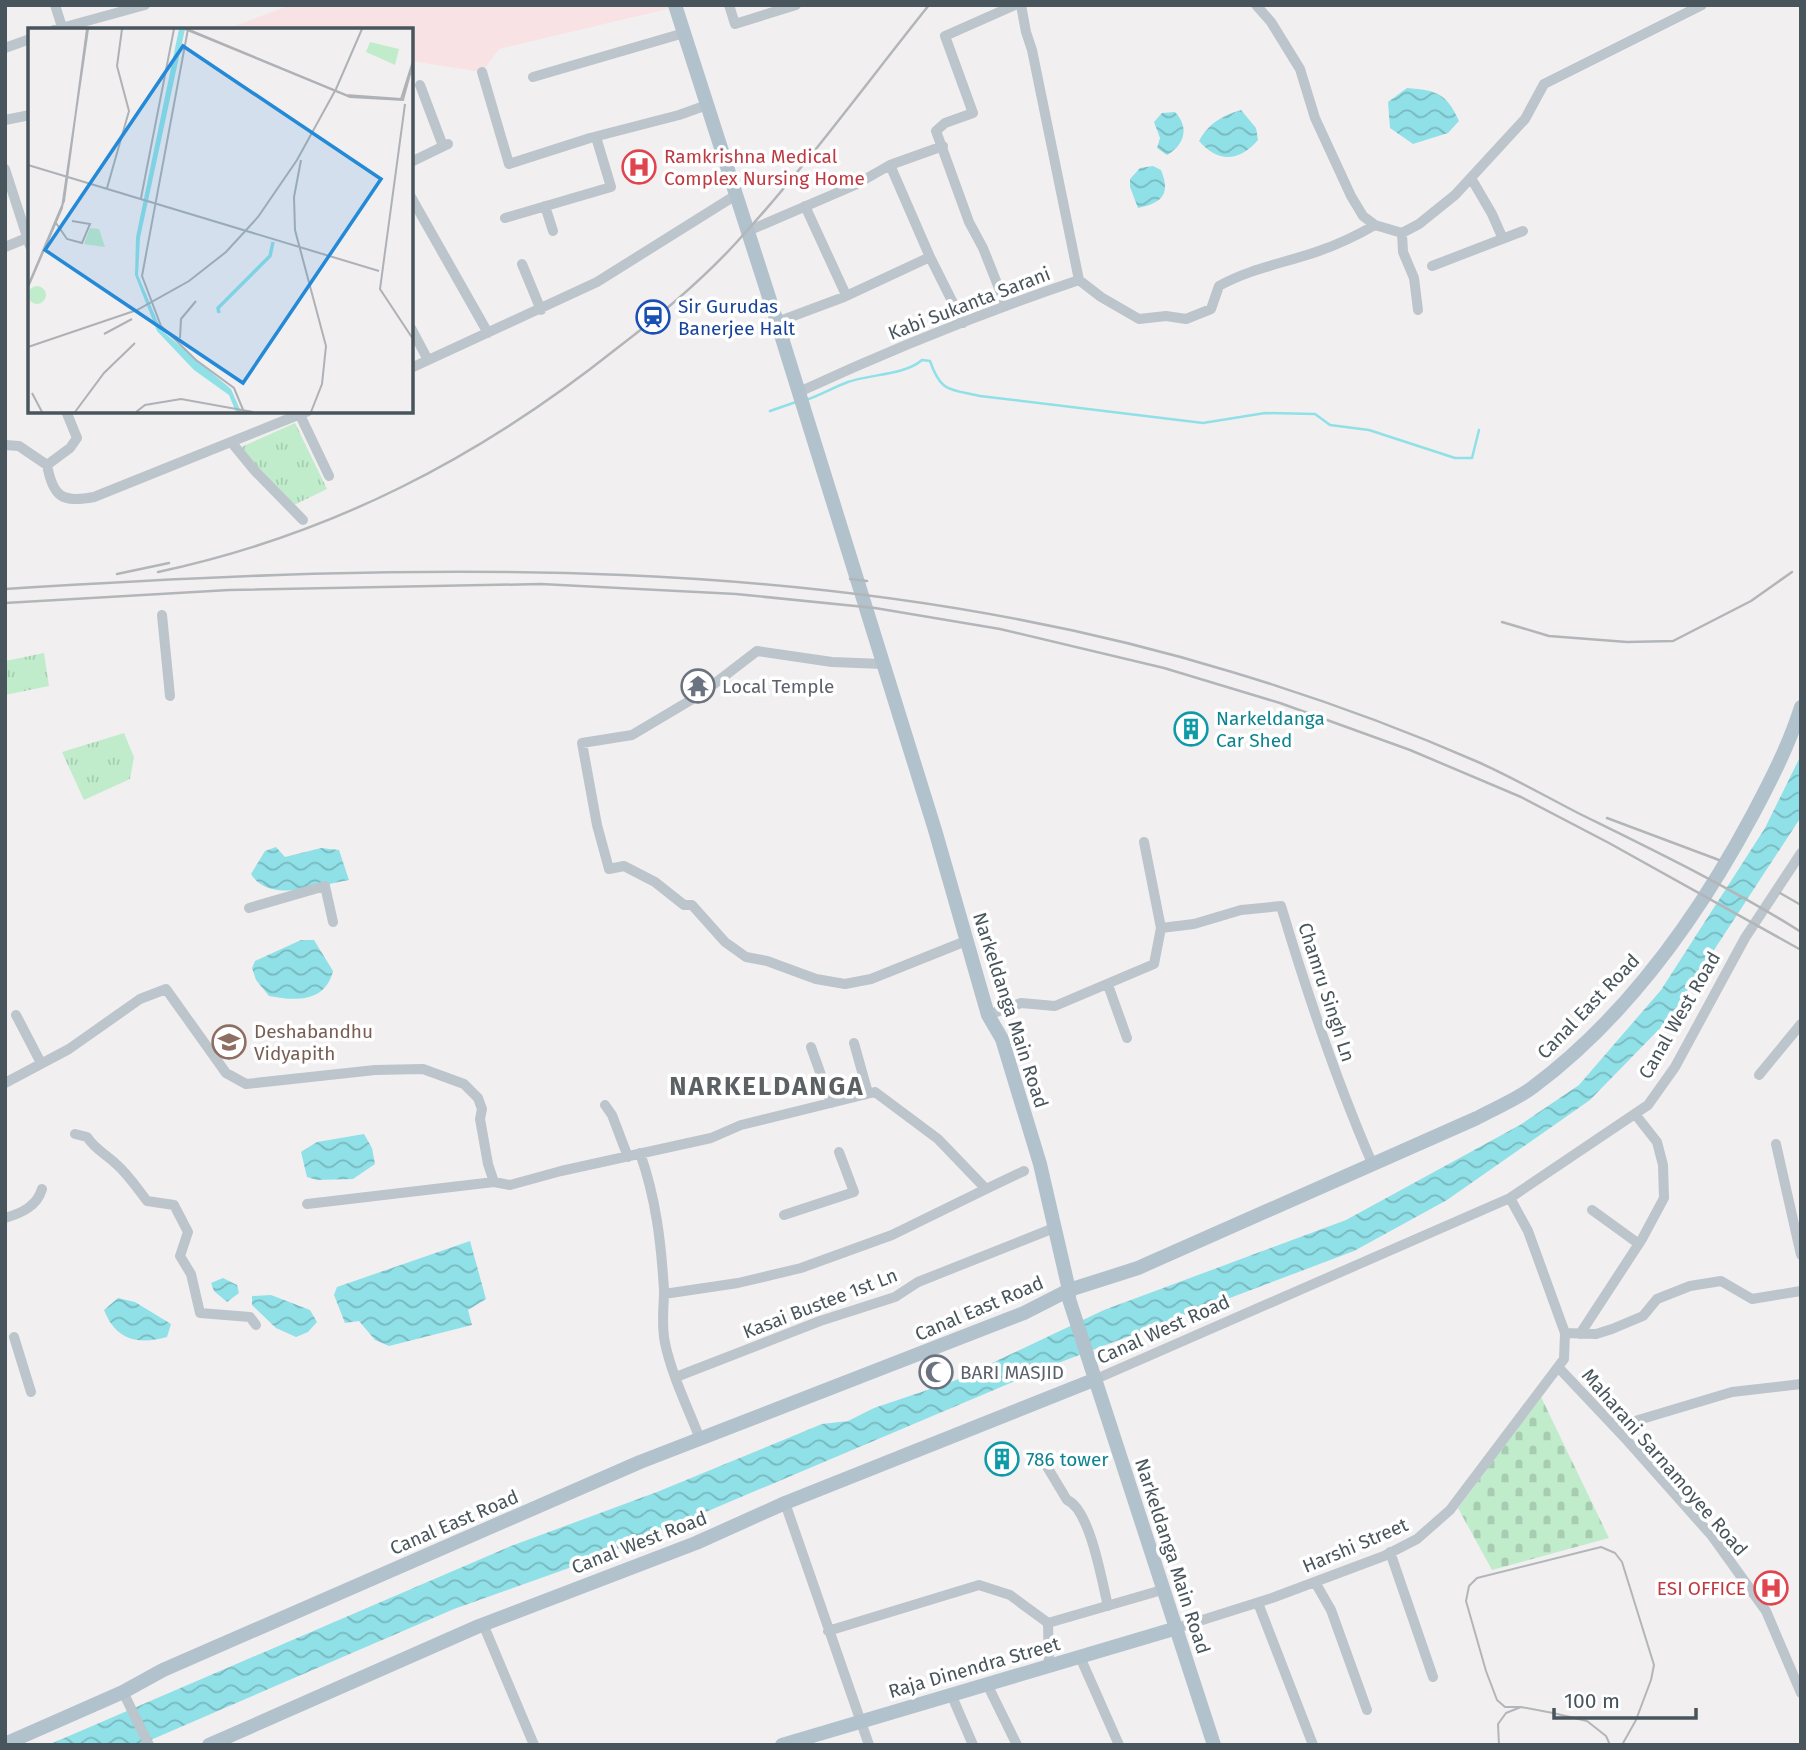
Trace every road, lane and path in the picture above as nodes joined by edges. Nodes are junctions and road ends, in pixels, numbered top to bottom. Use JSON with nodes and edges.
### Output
{"nodes":[{"id":1,"x":55,"y":5,"type":"edge"},
{"id":2,"x":145,"y":5,"type":"edge"},
{"id":3,"x":675,"y":5,"type":"edge"},
{"id":4,"x":729,"y":5,"type":"edge"},
{"id":5,"x":796,"y":5,"type":"edge"},
{"id":6,"x":1015,"y":5,"type":"edge"},
{"id":7,"x":1021,"y":5,"type":"edge"},
{"id":8,"x":1256,"y":5,"type":"edge"},
{"id":9,"x":1702,"y":5,"type":"edge"},
{"id":10,"x":58,"y":28,"type":"edge"},
{"id":11,"x":684,"y":33,"type":"junction"},
{"id":12,"x":28,"y":40,"type":"edge"},
{"id":13,"x":5,"y":48,"type":"edge"},
{"id":14,"x":482,"y":72,"type":"dead end"},
{"id":15,"x":533,"y":77,"type":"dead end"},
{"id":16,"x":420,"y":85,"type":"dead end"},
{"id":17,"x":707,"y":105,"type":"junction"},
{"id":18,"x":28,"y":115,"type":"edge"},
{"id":19,"x":5,"y":120,"type":"edge"},
{"id":20,"x":596,"y":137,"type":"junction"},
{"id":21,"x":943,"y":146,"type":"junction"},
{"id":22,"x":413,"y":161,"type":"edge"},
{"id":23,"x":890,"y":165,"type":"junction"},
{"id":24,"x":5,"y":169,"type":"edge"},
{"id":25,"x":1471,"y":178,"type":"junction"},
{"id":26,"x":736,"y":195,"type":"junction"},
{"id":27,"x":413,"y":201,"type":"edge"},
{"id":28,"x":545,"y":206,"type":"junction"},
{"id":29,"x":805,"y":206,"type":"junction"},
{"id":30,"x":28,"y":209,"type":"edge"},
{"id":31,"x":20,"y":216,"type":"junction"},
{"id":32,"x":505,"y":218,"type":"dead end"},
{"id":33,"x":1375,"y":225,"type":"junction"},
{"id":34,"x":553,"y":231,"type":"dead end"},
{"id":35,"x":748,"y":231,"type":"junction"},
{"id":36,"x":1523,"y":231,"type":"dead end"},
{"id":37,"x":1402,"y":233,"type":"junction"},
{"id":38,"x":1503,"y":239,"type":"junction"},
{"id":39,"x":28,"y":242,"type":"edge"},
{"id":40,"x":5,"y":247,"type":"edge"},
{"id":41,"x":930,"y":257,"type":"junction"},
{"id":42,"x":522,"y":264,"type":"dead end"},
{"id":43,"x":1432,"y":265,"type":"dead end"},
{"id":44,"x":1079,"y":279,"type":"junction"},
{"id":45,"x":846,"y":295,"type":"junction"},
{"id":46,"x":1006,"y":306,"type":"junction"},
{"id":47,"x":541,"y":310,"type":"junction"},
{"id":48,"x":1418,"y":310,"type":"dead end"},
{"id":49,"x":777,"y":323,"type":"junction"},
{"id":50,"x":963,"y":323,"type":"junction"},
{"id":51,"x":413,"y":332,"type":"edge"},
{"id":52,"x":488,"y":333,"type":"junction"},
{"id":53,"x":428,"y":360,"type":"junction"},
{"id":54,"x":413,"y":367,"type":"edge"},
{"id":55,"x":799,"y":392,"type":"junction"},
{"id":56,"x":67,"y":413,"type":"edge"},
{"id":57,"x":304,"y":413,"type":"edge"},
{"id":58,"x":232,"y":443,"type":"junction"},
{"id":59,"x":5,"y":445,"type":"edge"},
{"id":60,"x":47,"y":465,"type":"junction"},
{"id":61,"x":329,"y":476,"type":"dead end"},
{"id":62,"x":303,"y":520,"type":"dead end"},
{"id":63,"x":162,"y":615,"type":"dead end"},
{"id":64,"x":883,"y":664,"type":"junction"},
{"id":65,"x":170,"y":696,"type":"dead end"},
{"id":66,"x":1801,"y":707,"type":"edge"},
{"id":67,"x":1144,"y":842,"type":"dead end"},
{"id":68,"x":1801,"y":853,"type":"edge"},
{"id":69,"x":249,"y":908,"type":"dead end"},
{"id":70,"x":333,"y":922,"type":"dead end"},
{"id":71,"x":1161,"y":928,"type":"junction"},
{"id":72,"x":966,"y":941,"type":"junction"},
{"id":73,"x":1108,"y":985,"type":"junction"},
{"id":74,"x":16,"y":1015,"type":"dead end"},
{"id":75,"x":988,"y":1015,"type":"junction"},
{"id":76,"x":1801,"y":1024,"type":"edge"},
{"id":77,"x":1127,"y":1038,"type":"dead end"},
{"id":78,"x":854,"y":1043,"type":"dead end"},
{"id":79,"x":811,"y":1047,"type":"dead end"},
{"id":80,"x":41,"y":1063,"type":"junction"},
{"id":81,"x":1759,"y":1075,"type":"dead end"},
{"id":82,"x":5,"y":1083,"type":"edge"},
{"id":83,"x":868,"y":1093,"type":"junction"},
{"id":84,"x":831,"y":1103,"type":"junction"},
{"id":85,"x":605,"y":1105,"type":"dead end"},
{"id":86,"x":1635,"y":1114,"type":"junction"},
{"id":87,"x":75,"y":1134,"type":"dead end"},
{"id":88,"x":1776,"y":1144,"type":"dead end"},
{"id":89,"x":839,"y":1152,"type":"dead end"},
{"id":90,"x":640,"y":1153,"type":"junction"},
{"id":91,"x":628,"y":1157,"type":"junction"},
{"id":92,"x":1372,"y":1163,"type":"junction"},
{"id":93,"x":1024,"y":1171,"type":"dead end"},
{"id":94,"x":494,"y":1182,"type":"junction"},
{"id":95,"x":42,"y":1189,"type":"dead end"},
{"id":96,"x":986,"y":1189,"type":"junction"},
{"id":97,"x":1510,"y":1198,"type":"junction"},
{"id":98,"x":307,"y":1204,"type":"dead end"},
{"id":99,"x":1592,"y":1210,"type":"dead end"},
{"id":100,"x":784,"y":1216,"type":"dead end"},
{"id":101,"x":5,"y":1218,"type":"edge"},
{"id":102,"x":1054,"y":1228,"type":"junction"},
{"id":103,"x":1639,"y":1244,"type":"junction"},
{"id":104,"x":1801,"y":1255,"type":"edge"},
{"id":105,"x":1801,"y":1291,"type":"edge"},
{"id":106,"x":664,"y":1294,"type":"junction"},
{"id":107,"x":1069,"y":1294,"type":"junction"},
{"id":108,"x":256,"y":1325,"type":"dead end"},
{"id":109,"x":1565,"y":1334,"type":"junction"},
{"id":110,"x":1580,"y":1334,"type":"junction"},
{"id":111,"x":14,"y":1336,"type":"dead end"},
{"id":112,"x":1558,"y":1367,"type":"junction"},
{"id":113,"x":1094,"y":1373,"type":"junction"},
{"id":114,"x":676,"y":1377,"type":"junction"},
{"id":115,"x":1801,"y":1384,"type":"edge"},
{"id":116,"x":31,"y":1392,"type":"dead end"},
{"id":117,"x":1615,"y":1427,"type":"junction"},
{"id":118,"x":700,"y":1439,"type":"junction"},
{"id":119,"x":1040,"y":1455,"type":"dead end"},
{"id":120,"x":785,"y":1503,"type":"junction"},
{"id":121,"x":1390,"y":1552,"type":"junction"},
{"id":122,"x":1315,"y":1582,"type":"junction"},
{"id":123,"x":1162,"y":1590,"type":"junction"},
{"id":124,"x":1258,"y":1602,"type":"junction"},
{"id":125,"x":1108,"y":1606,"type":"junction"},
{"id":126,"x":1048,"y":1623,"type":"junction"},
{"id":127,"x":483,"y":1624,"type":"junction"},
{"id":128,"x":1177,"y":1628,"type":"junction"},
{"id":129,"x":828,"y":1631,"type":"junction"},
{"id":130,"x":1080,"y":1657,"type":"junction"},
{"id":131,"x":1049,"y":1666,"type":"junction"},
{"id":132,"x":1433,"y":1677,"type":"dead end"},
{"id":133,"x":987,"y":1684,"type":"junction"},
{"id":134,"x":1801,"y":1693,"type":"edge"},
{"id":135,"x":951,"y":1694,"type":"junction"},
{"id":136,"x":126,"y":1698,"type":"junction"},
{"id":137,"x":1367,"y":1710,"type":"dead end"},
{"id":138,"x":860,"y":1720,"type":"junction"},
{"id":139,"x":5,"y":1744,"type":"edge"},
{"id":140,"x":149,"y":1745,"type":"edge"},
{"id":141,"x":209,"y":1745,"type":"edge"},
{"id":142,"x":534,"y":1745,"type":"edge"},
{"id":143,"x":782,"y":1745,"type":"edge"},
{"id":144,"x":869,"y":1745,"type":"edge"},
{"id":145,"x":973,"y":1745,"type":"edge"},
{"id":146,"x":1017,"y":1745,"type":"edge"},
{"id":147,"x":1119,"y":1745,"type":"edge"},
{"id":148,"x":1214,"y":1745,"type":"edge"},
{"id":149,"x":1313,"y":1745,"type":"edge"}],
"edges":[{"from":1,"to":10,"type":"street"},
{"from":2,"to":10,"type":"street"},
{"from":3,"to":11,"type":"main road"},
{"from":4,"to":5,"type":"street"},
{"from":6,"to":21,"type":"street"},
{"from":7,"to":44,"type":"street"},
{"from":8,"to":33,"type":"street"},
{"from":9,"to":25,"type":"street"},
{"from":11,"to":15,"type":"street"},
{"from":11,"to":17,"type":"main road"},
{"from":12,"to":13,"type":"street"},
{"from":14,"to":20,"type":"street"},
{"from":16,"to":22,"type":"street"},
{"from":17,"to":20,"type":"street"},
{"from":17,"to":26,"type":"main road"},
{"from":18,"to":19,"type":"street"},
{"from":20,"to":28,"type":"street"},
{"from":21,"to":23,"type":"street"},
{"from":21,"to":46,"type":"street"},
{"from":23,"to":29,"type":"street"},
{"from":23,"to":41,"type":"street"},
{"from":24,"to":31,"type":"street"},
{"from":25,"to":37,"type":"street"},
{"from":25,"to":38,"type":"street"},
{"from":26,"to":35,"type":"main road"},
{"from":26,"to":47,"type":"street"},
{"from":27,"to":52,"type":"street"},
{"from":28,"to":32,"type":"street"},
{"from":28,"to":34,"type":"street"},
{"from":29,"to":35,"type":"street"},
{"from":29,"to":45,"type":"street"},
{"from":30,"to":31,"type":"street"},
{"from":31,"to":39,"type":"street"},
{"from":33,"to":37,"type":"street"},
{"from":33,"to":44,"type":"street","name":"Kabi Sukanta Sarani"},
{"from":35,"to":49,"type":"main road"},
{"from":36,"to":38,"type":"street"},
{"from":37,"to":48,"type":"street"},
{"from":38,"to":43,"type":"street"},
{"from":39,"to":40,"type":"street"},
{"from":41,"to":45,"type":"street"},
{"from":41,"to":50,"type":"street"},
{"from":42,"to":47,"type":"street"},
{"from":44,"to":46,"type":"street","name":"Kabi Sukanta Sarani"},
{"from":45,"to":49,"type":"street"},
{"from":46,"to":50,"type":"street","name":"Kabi Sukanta Sarani"},
{"from":47,"to":52,"type":"street"},
{"from":49,"to":55,"type":"main road"},
{"from":50,"to":55,"type":"street","name":"Kabi Sukanta Sarani"},
{"from":51,"to":53,"type":"street"},
{"from":52,"to":53,"type":"street"},
{"from":53,"to":54,"type":"street"},
{"from":55,"to":64,"type":"main road","name":"Narkeldanga Main Road"},
{"from":56,"to":60,"type":"street"},
{"from":57,"to":58,"type":"street"},
{"from":57,"to":61,"type":"street"},
{"from":58,"to":60,"type":"street"},
{"from":58,"to":62,"type":"street"},
{"from":59,"to":60,"type":"street"},
{"from":63,"to":65,"type":"street"},
{"from":64,"to":72,"type":"main road","name":"Narkeldanga Main Road"},
{"from":64,"to":72,"type":"street"},
{"from":66,"to":92,"type":"main road","name":"Canal East Road"},
{"from":67,"to":71,"type":"street"},
{"from":68,"to":86,"type":"street","name":"Canal West Road"},
{"from":69,"to":70,"type":"street"},
{"from":71,"to":73,"type":"street"},
{"from":71,"to":92,"type":"street","name":"Chamru Singh Ln"},
{"from":72,"to":75,"type":"main road","name":"Narkeldanga Main Road"},
{"from":73,"to":75,"type":"street"},
{"from":73,"to":77,"type":"street"},
{"from":74,"to":80,"type":"street"},
{"from":75,"to":102,"type":"main road","name":"Narkeldanga Main Road"},
{"from":76,"to":81,"type":"street"},
{"from":78,"to":83,"type":"street"},
{"from":79,"to":84,"type":"street"},
{"from":80,"to":82,"type":"street"},
{"from":80,"to":94,"type":"street"},
{"from":83,"to":84,"type":"street"},
{"from":83,"to":96,"type":"street"},
{"from":84,"to":90,"type":"street"},
{"from":85,"to":91,"type":"street"},
{"from":86,"to":97,"type":"street","name":"Canal West Road"},
{"from":86,"to":103,"type":"street"},
{"from":87,"to":108,"type":"street"},
{"from":88,"to":104,"type":"street"},
{"from":89,"to":100,"type":"street"},
{"from":90,"to":91,"type":"street"},
{"from":90,"to":106,"type":"street"},
{"from":91,"to":94,"type":"street"},
{"from":92,"to":107,"type":"main road","name":"Canal East Road"},
{"from":93,"to":96,"type":"street"},
{"from":94,"to":98,"type":"street"},
{"from":95,"to":101,"type":"street"},
{"from":96,"to":106,"type":"street"},
{"from":97,"to":109,"type":"street"},
{"from":97,"to":113,"type":"street","name":"Canal West Road"},
{"from":99,"to":103,"type":"street"},
{"from":102,"to":107,"type":"main road","name":"Narkeldanga Main Road"},
{"from":102,"to":114,"type":"street","name":"Kasai Bustee 1st Ln"},
{"from":103,"to":110,"type":"street"},
{"from":105,"to":110,"type":"street"},
{"from":106,"to":114,"type":"street"},
{"from":107,"to":113,"type":"main road","name":"Narkeldanga Main Road"},
{"from":107,"to":118,"type":"main road","name":"Canal East Road"},
{"from":109,"to":110,"type":"street"},
{"from":109,"to":112,"type":"street"},
{"from":111,"to":116,"type":"street"},
{"from":112,"to":117,"type":"street","name":"Maharani Sarnamoyee Road"},
{"from":112,"to":121,"type":"street","name":"Harshi Street"},
{"from":113,"to":120,"type":"main road","name":"Canal West Road"},
{"from":113,"to":123,"type":"main road","name":"Narkeldanga Main Road"},
{"from":114,"to":118,"type":"street"},
{"from":115,"to":117,"type":"street"},
{"from":117,"to":134,"type":"street","name":"Maharani Sarnamoyee Road"},
{"from":118,"to":136,"type":"main road","name":"Canal East Road"},
{"from":119,"to":125,"type":"street"},
{"from":120,"to":127,"type":"main road","name":"Canal West Road"},
{"from":120,"to":129,"type":"street"},
{"from":121,"to":122,"type":"street","name":"Harshi Street"},
{"from":121,"to":132,"type":"street"},
{"from":122,"to":124,"type":"street","name":"Harshi Street"},
{"from":122,"to":137,"type":"street"},
{"from":123,"to":125,"type":"street"},
{"from":123,"to":128,"type":"main road","name":"Narkeldanga Main Road"},
{"from":124,"to":128,"type":"street","name":"Harshi Street"},
{"from":124,"to":149,"type":"street"},
{"from":125,"to":126,"type":"street"},
{"from":126,"to":129,"type":"street"},
{"from":126,"to":131,"type":"street"},
{"from":127,"to":141,"type":"main road","name":"Canal West Road"},
{"from":127,"to":142,"type":"street"},
{"from":128,"to":130,"type":"main road","name":"Raja Dinendra Street"},
{"from":128,"to":148,"type":"main road","name":"Narkeldanga Main Road"},
{"from":129,"to":138,"type":"street"},
{"from":130,"to":131,"type":"main road","name":"Raja Dinendra Street"},
{"from":130,"to":147,"type":"street"},
{"from":131,"to":133,"type":"main road","name":"Raja Dinendra Street"},
{"from":133,"to":135,"type":"main road","name":"Raja Dinendra Street"},
{"from":133,"to":146,"type":"street"},
{"from":135,"to":138,"type":"main road","name":"Raja Dinendra Street"},
{"from":135,"to":145,"type":"street"},
{"from":136,"to":139,"type":"main road","name":"Canal East Road"},
{"from":136,"to":140,"type":"street"},
{"from":138,"to":143,"type":"main road","name":"Raja Dinendra Street"},
{"from":138,"to":144,"type":"street"}]}
